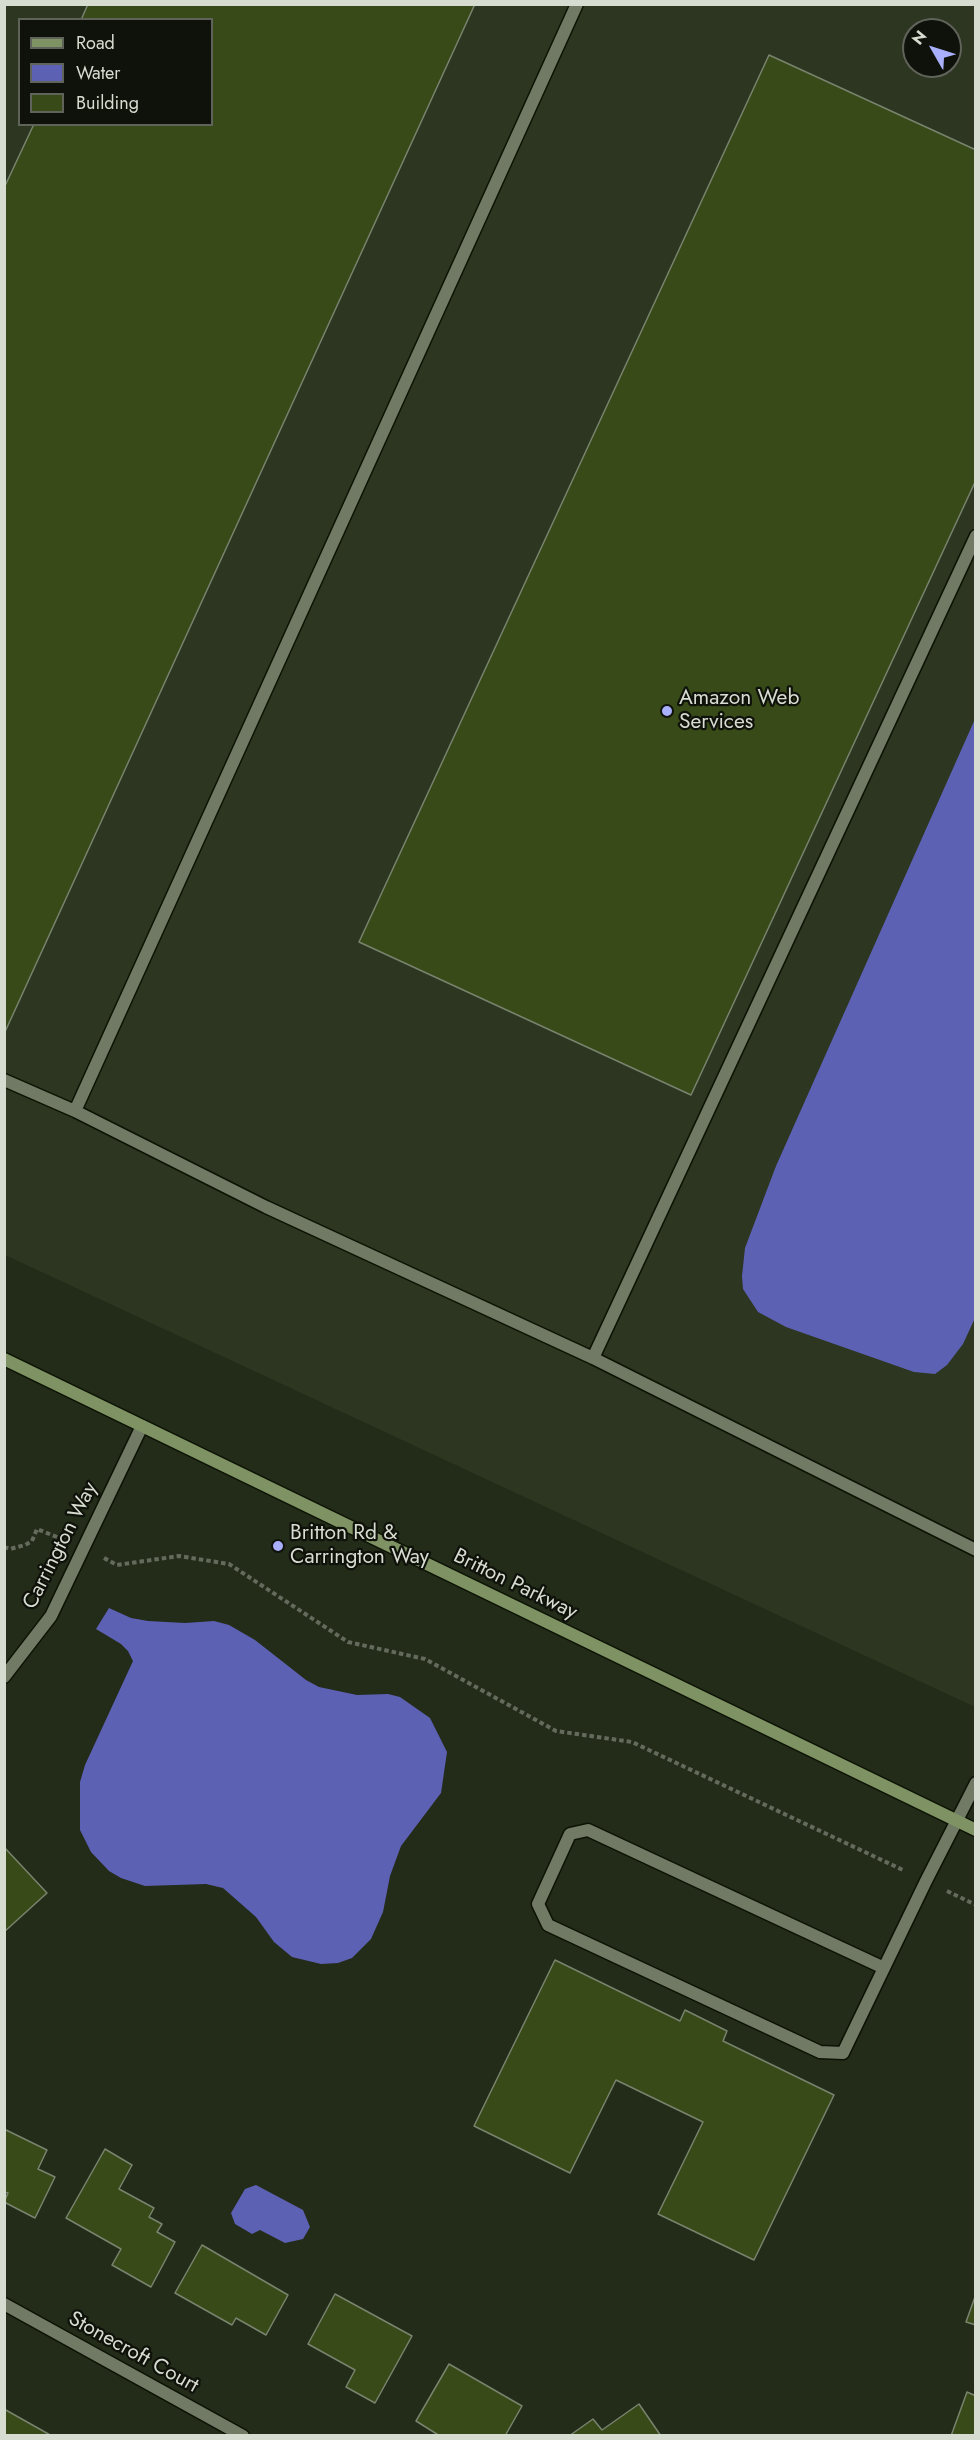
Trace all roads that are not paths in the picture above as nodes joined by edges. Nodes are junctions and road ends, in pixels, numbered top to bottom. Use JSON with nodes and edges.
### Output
{"nodes":[{"id":1,"x":577,"y":4,"type":"edge"},
{"id":2,"x":975,"y":536,"type":"edge"},
{"id":3,"x":4,"y":1080,"type":"edge"},
{"id":4,"x":75,"y":1111,"type":"junction"},
{"id":5,"x":593,"y":1358,"type":"junction"},
{"id":6,"x":5,"y":1361,"type":"edge"},
{"id":7,"x":142,"y":1426,"type":"junction"},
{"id":8,"x":975,"y":1550,"type":"edge"},
{"id":9,"x":4,"y":1677,"type":"edge"},
{"id":10,"x":975,"y":1783,"type":"edge"},
{"id":11,"x":955,"y":1821,"type":"junction"},
{"id":12,"x":975,"y":1830,"type":"edge"},
{"id":13,"x":884,"y":1968,"type":"junction"},
{"id":14,"x":4,"y":2304,"type":"edge"},
{"id":15,"x":243,"y":2436,"type":"edge"}],
"edges":[{"from":1,"to":4,"type":"street"},
{"from":2,"to":5,"type":"street"},
{"from":3,"to":4,"type":"street"},
{"from":4,"to":5,"type":"street"},
{"from":5,"to":8,"type":"street"},
{"from":6,"to":7,"type":"main road","name":"Britton Parkway"},
{"from":7,"to":9,"type":"street","name":"Carrington Way"},
{"from":7,"to":11,"type":"main road","name":"Britton Parkway"},
{"from":10,"to":11,"type":"street"},
{"from":11,"to":12,"type":"main road","name":"Britton Parkway"},
{"from":11,"to":13,"type":"street"},
{"from":13,"to":13,"type":"street"},
{"from":14,"to":15,"type":"street","name":"Stonecroft Court"}]}
